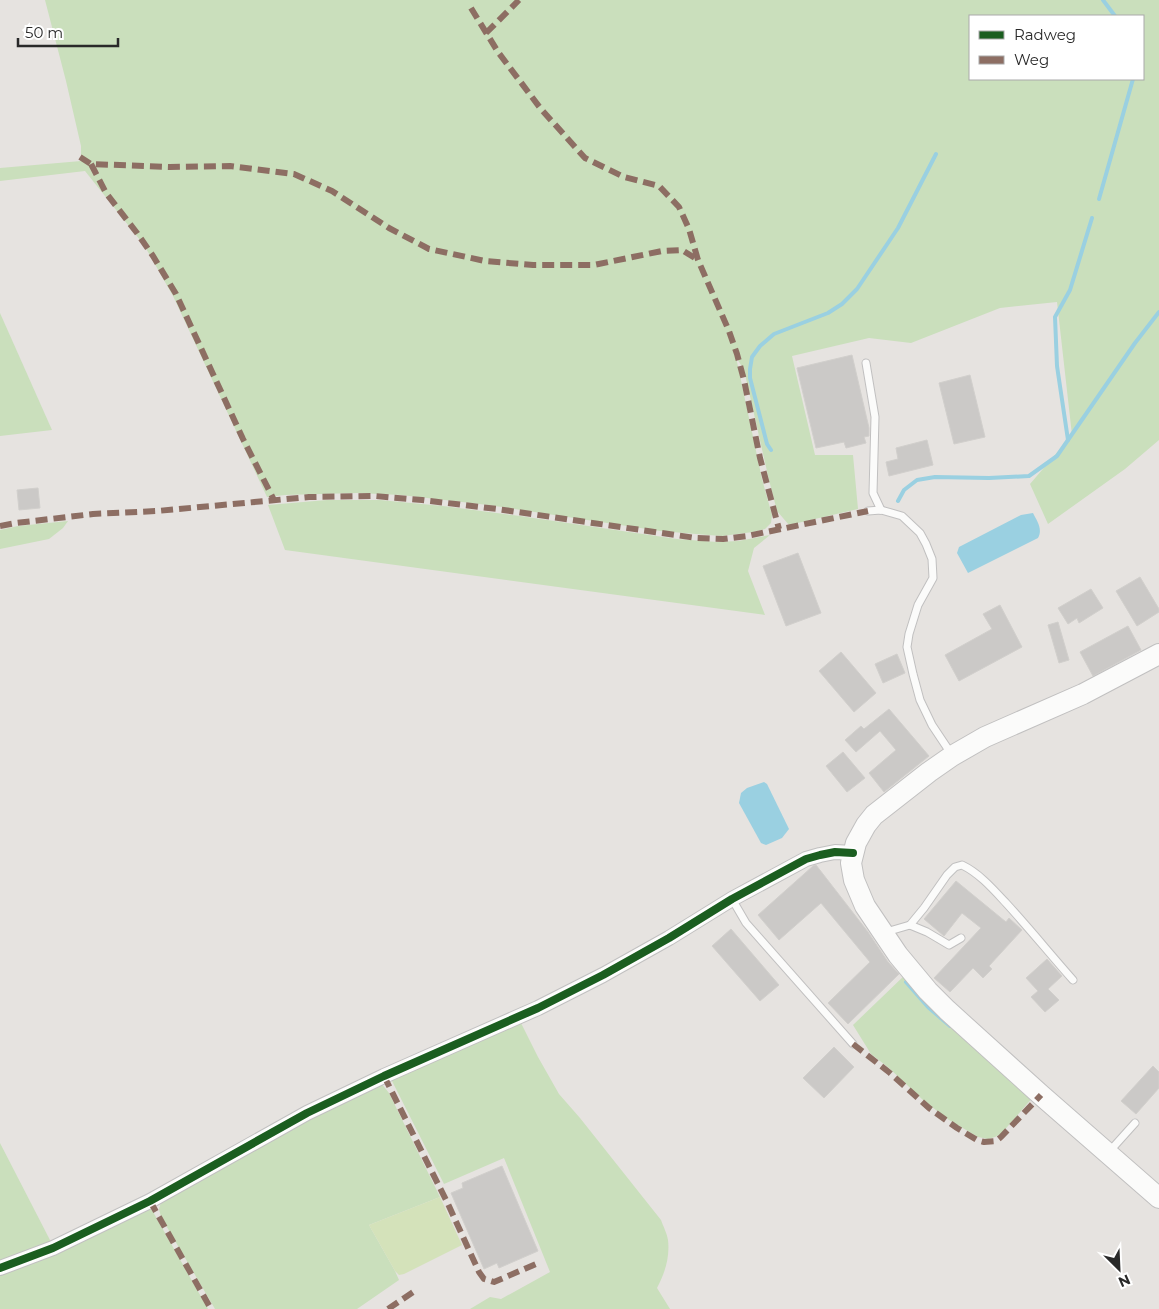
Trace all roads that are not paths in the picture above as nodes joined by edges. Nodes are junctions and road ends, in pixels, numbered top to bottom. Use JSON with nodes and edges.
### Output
{"nodes":[{"id":1,"x":866,"y":363,"type":"dead end"},
{"id":2,"x":868,"y":510,"type":"dead end"},
{"id":3,"x":881,"y":510,"type":"junction"},
{"id":4,"x":1159,"y":654,"type":"edge"},
{"id":5,"x":952,"y":756,"type":"junction"},
{"id":6,"x":853,"y":853,"type":"junction"},
{"id":7,"x":732,"y":899,"type":"junction"},
{"id":8,"x":910,"y":925,"type":"junction"},
{"id":9,"x":883,"y":933,"type":"junction"},
{"id":10,"x":961,"y":938,"type":"dead end"},
{"id":11,"x":1073,"y":980,"type":"dead end"},
{"id":12,"x":853,"y":1044,"type":"dead end"},
{"id":13,"x":1136,"y":1123,"type":"dead end"},
{"id":14,"x":1108,"y":1154,"type":"junction"},
{"id":15,"x":1159,"y":1198,"type":"edge"},
{"id":16,"x":0,"y":1268,"type":"edge"}],
"edges":[{"from":1,"to":3,"type":"lane"},
{"from":2,"to":3,"type":"lane"},
{"from":3,"to":5,"type":"lane"},
{"from":4,"to":5,"type":"main road"},
{"from":5,"to":6,"type":"main road"},
{"from":6,"to":7,"type":"street"},
{"from":6,"to":9,"type":"main road"},
{"from":7,"to":12,"type":"lane"},
{"from":7,"to":16,"type":"street"},
{"from":8,"to":9,"type":"lane"},
{"from":8,"to":10,"type":"lane"},
{"from":8,"to":11,"type":"lane"},
{"from":9,"to":14,"type":"main road"},
{"from":13,"to":14,"type":"lane"},
{"from":14,"to":15,"type":"main road"}]}
